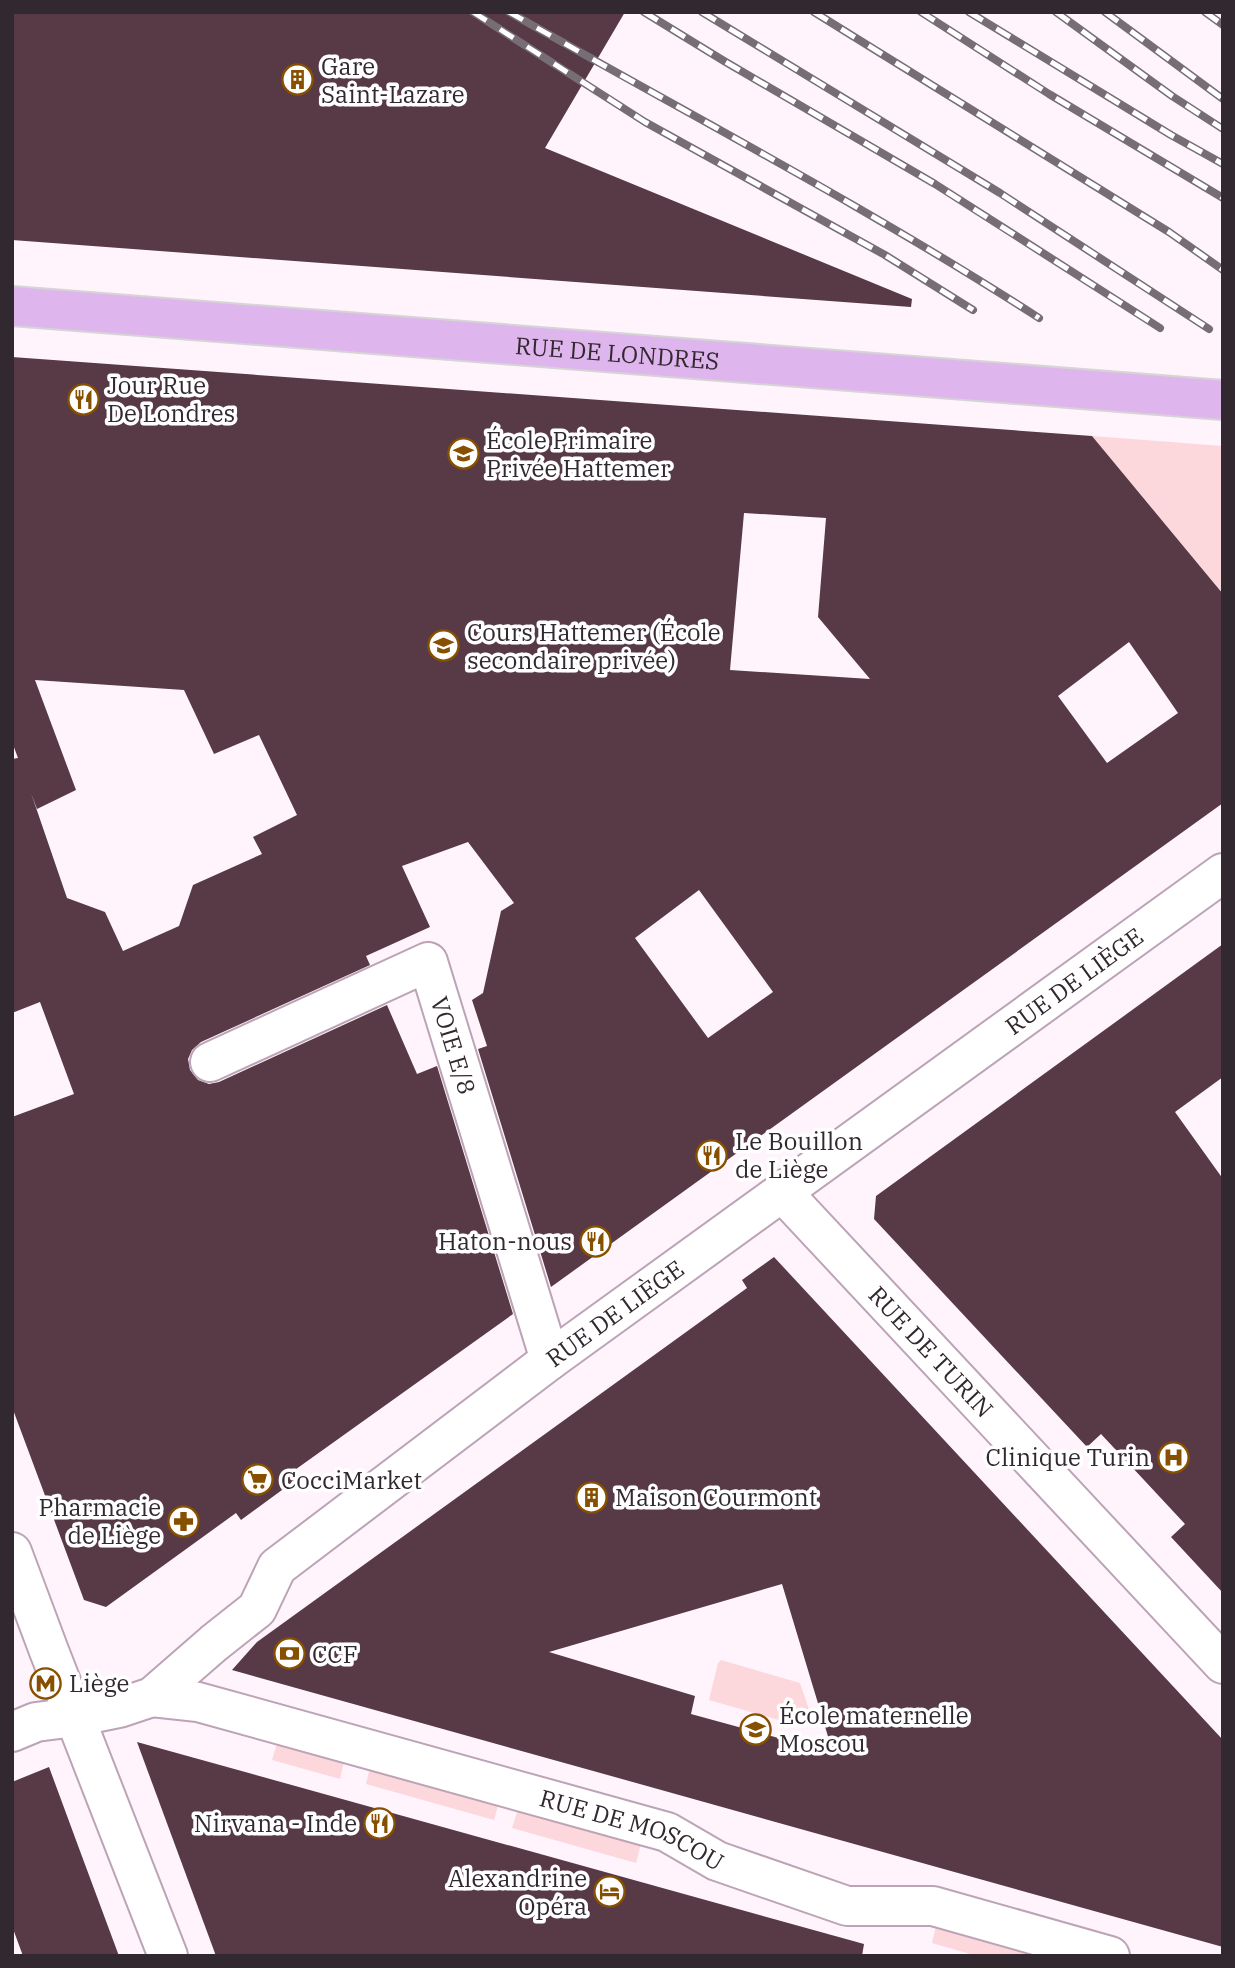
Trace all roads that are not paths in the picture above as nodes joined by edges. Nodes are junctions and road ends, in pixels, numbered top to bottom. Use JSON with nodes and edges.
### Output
{"nodes":[{"id":1,"x":12,"y":306,"type":"edge"},
{"id":2,"x":1223,"y":400,"type":"edge"},
{"id":3,"x":1223,"y":873,"type":"edge"},
{"id":4,"x":210,"y":1062,"type":"dead end"},
{"id":5,"x":783,"y":1193,"type":"junction"},
{"id":6,"x":550,"y":1360,"type":"junction"},
{"id":7,"x":12,"y":1552,"type":"edge"},
{"id":8,"x":1223,"y":1664,"type":"edge"},
{"id":9,"x":152,"y":1697,"type":"junction"},
{"id":10,"x":75,"y":1717,"type":"junction"},
{"id":11,"x":12,"y":1732,"type":"edge"},
{"id":12,"x":168,"y":1956,"type":"edge"},
{"id":13,"x":1110,"y":1956,"type":"edge"}],
"edges":[{"from":1,"to":2,"type":"main road","name":"RUE DE LONDRES"},
{"from":3,"to":5,"type":"street","name":"RUE DE LIÈGE"},
{"from":4,"to":6,"type":"street","name":"VOIE E/8"},
{"from":5,"to":6,"type":"street","name":"RUE DE LIÈGE"},
{"from":5,"to":8,"type":"street","name":"RUE DE TURIN"},
{"from":6,"to":9,"type":"street","name":"RUE DE LIÈGE"},
{"from":7,"to":10,"type":"street"},
{"from":9,"to":10,"type":"street","name":"RUE DE LIÈGE"},
{"from":9,"to":13,"type":"street","name":"RUE DE MOSCOU"},
{"from":10,"to":11,"type":"street","name":"RUE DE LIÈGE"},
{"from":10,"to":12,"type":"street"}]}
